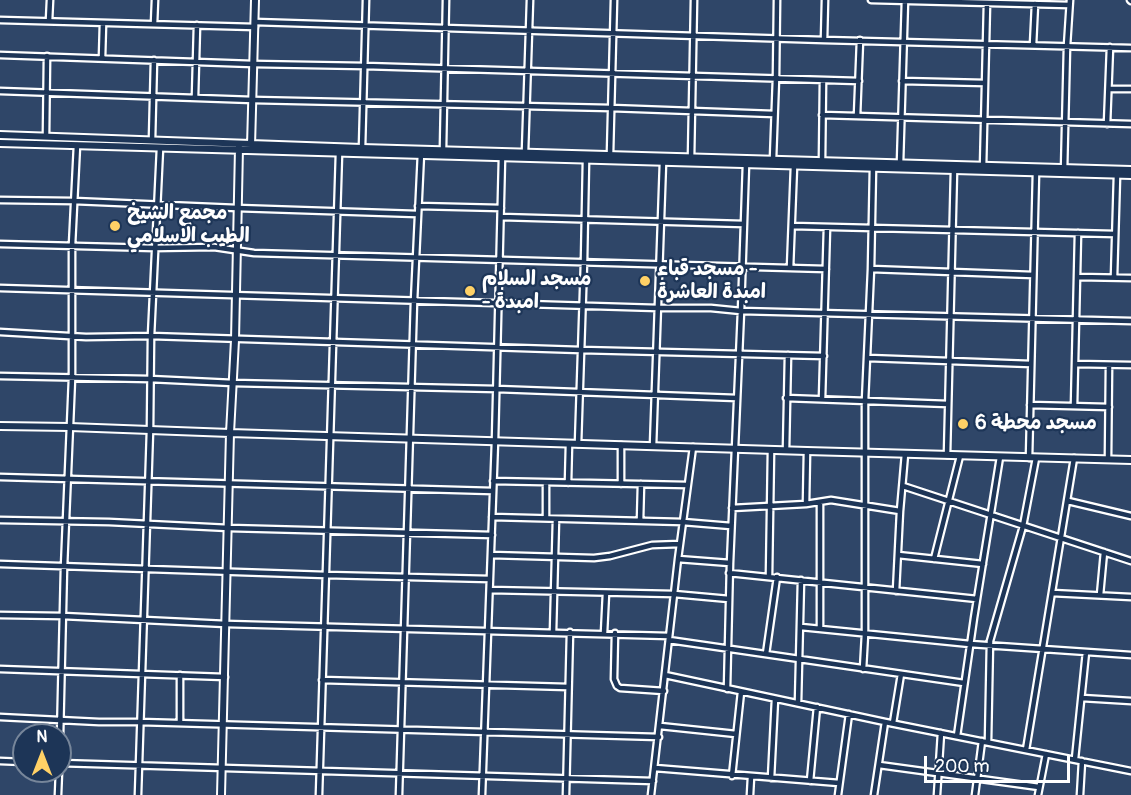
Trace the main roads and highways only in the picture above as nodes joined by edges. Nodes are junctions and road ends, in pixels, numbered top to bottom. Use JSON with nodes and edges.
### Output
{"nodes":[{"id":1,"x":255,"y":0,"type":"edge"},
{"id":2,"x":0,"y":135,"type":"edge"},
{"id":3,"x":0,"y":143,"type":"edge"},
{"id":4,"x":239,"y":147,"type":"junction"},
{"id":5,"x":251,"y":147,"type":"junction"},
{"id":6,"x":421,"y":152,"type":"junction"},
{"id":7,"x":469,"y":153,"type":"junction"},
{"id":8,"x":691,"y":160,"type":"junction"},
{"id":9,"x":983,"y":168,"type":"junction"},
{"id":10,"x":1131,"y":170,"type":"edge"},
{"id":11,"x":1064,"y":171,"type":"junction"},
{"id":12,"x":1131,"y":175,"type":"edge"},
{"id":13,"x":0,"y":426,"type":"edge"},
{"id":14,"x":230,"y":434,"type":"junction"},
{"id":15,"x":1131,"y":459,"type":"edge"},
{"id":16,"x":221,"y":795,"type":"edge"}],
"edges":[{"from":1,"to":5,"type":"main road"},
{"from":2,"to":4,"type":"main road"},
{"from":3,"to":4,"type":"main road"},
{"from":4,"to":5,"type":"main road"},
{"from":4,"to":14,"type":"main road"},
{"from":5,"to":6,"type":"main road"},
{"from":5,"to":6,"type":"main road"},
{"from":6,"to":7,"type":"main road"},
{"from":6,"to":7,"type":"main road"},
{"from":7,"to":8,"type":"main road"},
{"from":7,"to":8,"type":"main road"},
{"from":8,"to":9,"type":"main road"},
{"from":8,"to":9,"type":"main road"},
{"from":9,"to":11,"type":"main road"},
{"from":9,"to":11,"type":"main road"},
{"from":10,"to":11,"type":"main road"},
{"from":11,"to":12,"type":"main road"},
{"from":13,"to":14,"type":"main road"},
{"from":14,"to":15,"type":"main road"},
{"from":14,"to":16,"type":"main road"}]}
